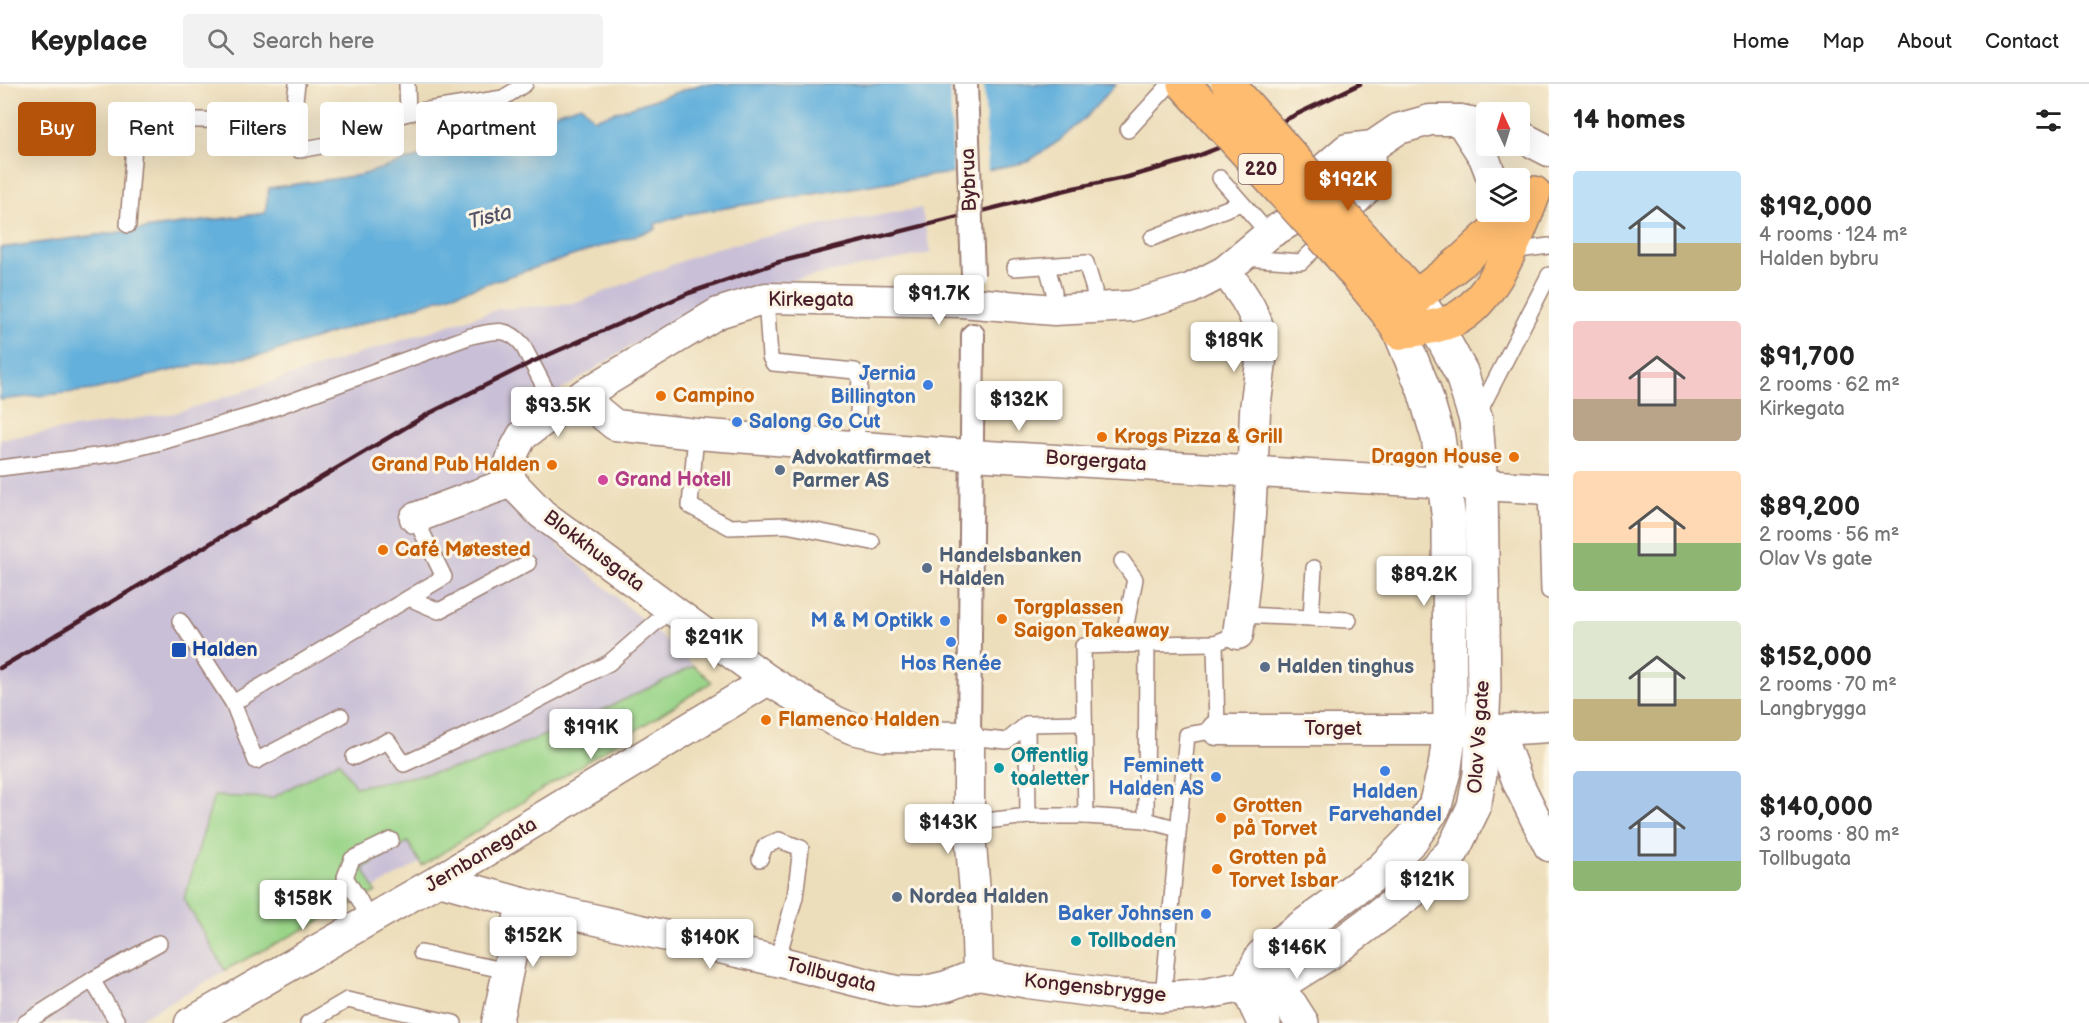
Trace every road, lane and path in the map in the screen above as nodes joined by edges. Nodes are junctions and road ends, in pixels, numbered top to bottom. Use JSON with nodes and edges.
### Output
{"nodes":[{"id":1,"x":297,"y":84,"type":"edge"},
{"id":2,"x":407,"y":84,"type":"edge"},
{"id":3,"x":525,"y":84,"type":"edge"},
{"id":4,"x":966,"y":84,"type":"edge"},
{"id":5,"x":1170,"y":84,"type":"edge"},
{"id":6,"x":1184,"y":84,"type":"edge"},
{"id":7,"x":1228,"y":84,"type":"edge"},
{"id":8,"x":295,"y":102,"type":"edge"},
{"id":9,"x":408,"y":113,"type":"junction"},
{"id":10,"x":207,"y":121,"type":"edge"},
{"id":11,"x":1473,"y":122,"type":"edge"},
{"id":12,"x":1128,"y":130,"type":"dead end"},
{"id":13,"x":1530,"y":142,"type":"edge"},
{"id":14,"x":308,"y":148,"type":"edge"},
{"id":15,"x":1549,"y":152,"type":"edge"},
{"id":16,"x":1371,"y":154,"type":"junction"},
{"id":17,"x":1488,"y":168,"type":"edge"},
{"id":18,"x":1220,"y":178,"type":"dead end"},
{"id":19,"x":1241,"y":203,"type":"junction"},
{"id":20,"x":1505,"y":222,"type":"edge"},
{"id":21,"x":1512,"y":222,"type":"edge"},
{"id":22,"x":1526,"y":222,"type":"edge"},
{"id":23,"x":128,"y":225,"type":"dead end"},
{"id":24,"x":1269,"y":234,"type":"junction"},
{"id":25,"x":1152,"y":238,"type":"dead end"},
{"id":26,"x":1351,"y":246,"type":"junction"},
{"id":27,"x":1549,"y":246,"type":"edge"},
{"id":28,"x":1233,"y":264,"type":"junction"},
{"id":29,"x":1047,"y":266,"type":"junction"},
{"id":30,"x":1014,"y":268,"type":"dead end"},
{"id":31,"x":1549,"y":275,"type":"edge"},
{"id":32,"x":973,"y":282,"type":"dead end"},
{"id":33,"x":1416,"y":297,"type":"junction"},
{"id":34,"x":766,"y":298,"type":"junction"},
{"id":35,"x":1095,"y":309,"type":"junction"},
{"id":36,"x":1054,"y":310,"type":"junction"},
{"id":37,"x":1435,"y":327,"type":"junction"},
{"id":38,"x":1400,"y":332,"type":"junction"},
{"id":39,"x":973,"y":335,"type":"dead end"},
{"id":40,"x":584,"y":394,"type":"junction"},
{"id":41,"x":557,"y":411,"type":"junction"},
{"id":42,"x":1476,"y":420,"type":"junction"},
{"id":43,"x":696,"y":434,"type":"junction"},
{"id":44,"x":856,"y":447,"type":"junction"},
{"id":45,"x":971,"y":453,"type":"junction"},
{"id":46,"x":0,"y":468,"type":"edge"},
{"id":47,"x":1252,"y":471,"type":"junction"},
{"id":48,"x":511,"y":482,"type":"junction"},
{"id":49,"x":1445,"y":483,"type":"junction"},
{"id":50,"x":1481,"y":485,"type":"junction"},
{"id":51,"x":1548,"y":489,"type":"edge"},
{"id":52,"x":415,"y":518,"type":"joint"},
{"id":53,"x":872,"y":542,"type":"dead end"},
{"id":54,"x":1122,"y":561,"type":"dead end"},
{"id":55,"x":528,"y":563,"type":"dead end"},
{"id":56,"x":1314,"y":568,"type":"dead end"},
{"id":57,"x":1549,"y":591,"type":"edge"},
{"id":58,"x":409,"y":598,"type":"junction"},
{"id":59,"x":670,"y":609,"type":"junction"},
{"id":60,"x":1311,"y":618,"type":"junction"},
{"id":61,"x":1349,"y":620,"type":"dead end"},
{"id":62,"x":180,"y":621,"type":"dead end"},
{"id":63,"x":1232,"y":630,"type":"junction"},
{"id":64,"x":1147,"y":644,"type":"junction"},
{"id":65,"x":1126,"y":645,"type":"junction"},
{"id":66,"x":768,"y":680,"type":"junction"},
{"id":67,"x":233,"y":702,"type":"junction"},
{"id":68,"x":341,"y":717,"type":"dead end"},
{"id":69,"x":1084,"y":723,"type":"junction"},
{"id":70,"x":1027,"y":724,"type":"junction"},
{"id":71,"x":1549,"y":727,"type":"edge"},
{"id":72,"x":1450,"y":729,"type":"junction"},
{"id":73,"x":1491,"y":729,"type":"junction"},
{"id":74,"x":1217,"y":730,"type":"junction"},
{"id":75,"x":969,"y":737,"type":"junction"},
{"id":76,"x":354,"y":757,"type":"dead end"},
{"id":77,"x":1028,"y":816,"type":"junction"},
{"id":78,"x":1086,"y":816,"type":"junction"},
{"id":79,"x":1146,"y":820,"type":"junction"},
{"id":80,"x":969,"y":823,"type":"junction"},
{"id":81,"x":1178,"y":829,"type":"junction"},
{"id":82,"x":391,"y":840,"type":"dead end"},
{"id":83,"x":1549,"y":846,"type":"edge"},
{"id":84,"x":760,"y":859,"type":"dead end"},
{"id":85,"x":439,"y":880,"type":"junction"},
{"id":86,"x":522,"y":903,"type":"junction"},
{"id":87,"x":370,"y":921,"type":"junction"},
{"id":88,"x":159,"y":943,"type":"dead end"},
{"id":89,"x":421,"y":953,"type":"dead end"},
{"id":90,"x":777,"y":961,"type":"junction"},
{"id":91,"x":508,"y":971,"type":"junction"},
{"id":92,"x":978,"y":974,"type":"junction"},
{"id":93,"x":92,"y":980,"type":"junction"},
{"id":94,"x":1247,"y":986,"type":"junction"},
{"id":95,"x":1163,"y":997,"type":"junction"},
{"id":96,"x":25,"y":1023,"type":"edge"},
{"id":97,"x":118,"y":1023,"type":"edge"},
{"id":98,"x":190,"y":1023,"type":"edge"},
{"id":99,"x":308,"y":1023,"type":"edge"},
{"id":100,"x":454,"y":1023,"type":"edge"},
{"id":101,"x":497,"y":1023,"type":"edge"},
{"id":102,"x":1264,"y":1023,"type":"edge"},
{"id":103,"x":1302,"y":1023,"type":"edge"}],
"edges":[{"from":1,"to":8,"type":"lane"},
{"from":2,"to":9,"type":"lane"},
{"from":3,"to":9,"type":"lane"},
{"from":4,"to":32,"type":"street","name":"Bybrua","bridge":true},
{"from":5,"to":12,"type":"lane"},
{"from":6,"to":26,"type":"main road","number":"220","bridge":true},
{"from":7,"to":26,"type":"main road","number":"220","bridge":true},
{"from":9,"to":14,"type":"lane"},
{"from":10,"to":23,"type":"lane"},
{"from":11,"to":16,"type":"street","name":"Kirkegata"},
{"from":11,"to":17,"type":"street","name":"Kirkegata"},
{"from":13,"to":15,"type":"street"},
{"from":16,"to":24,"type":"street","name":"Kirkegata"},
{"from":16,"to":28,"type":"lane"},
{"from":18,"to":19,"type":"lane"},
{"from":19,"to":24,"type":"lane"},
{"from":19,"to":25,"type":"lane"},
{"from":20,"to":33,"type":"main road"},
{"from":21,"to":37,"type":"main road"},
{"from":22,"to":27,"type":"lane"},
{"from":24,"to":28,"type":"street","name":"Kirkegata"},
{"from":26,"to":33,"type":"main road","name":"Olav Vs gate","number":"220"},
{"from":26,"to":38,"type":"main road","name":"Olav Vs gate","number":"220"},
{"from":28,"to":35,"type":"street","name":"Kirkegata"},
{"from":28,"to":47,"type":"street"},
{"from":29,"to":30,"type":"lane"},
{"from":29,"to":35,"type":"lane"},
{"from":29,"to":36,"type":"lane"},
{"from":31,"to":42,"type":"lane"},
{"from":33,"to":37,"type":"street","name":"Olav Vs gate"},
{"from":33,"to":38,"type":"main road"},
{"from":34,"to":36,"type":"street","name":"Kirkegata"},
{"from":34,"to":40,"type":"street","name":"Kirkegata"},
{"from":34,"to":44,"type":"lane"},
{"from":35,"to":36,"type":"street","name":"Kirkegata"},
{"from":37,"to":38,"type":"main road"},
{"from":37,"to":42,"type":"street","name":"Olav Vs gate"},
{"from":38,"to":49,"type":"street","name":"Olav Vs gate"},
{"from":39,"to":45,"type":"street"},
{"from":40,"to":41,"type":"street","name":"Kirkegata"},
{"from":40,"to":43,"type":"street","name":"Borgergata"},
{"from":41,"to":46,"type":"lane"},
{"from":41,"to":48,"type":"street","name":"Kirkegata"},
{"from":42,"to":50,"type":"street","name":"Olav Vs gate"},
{"from":43,"to":44,"type":"street","name":"Borgergata"},
{"from":43,"to":53,"type":"lane"},
{"from":44,"to":45,"type":"street","name":"Borgergata"},
{"from":45,"to":47,"type":"street","name":"Borgergata"},
{"from":45,"to":75,"type":"street"},
{"from":47,"to":49,"type":"street","name":"Borgergata"},
{"from":47,"to":63,"type":"street"},
{"from":48,"to":52,"type":"street"},
{"from":48,"to":59,"type":"street","name":"Blokkhusgata"},
{"from":49,"to":50,"type":"street","name":"Borgergata"},
{"from":49,"to":72,"type":"street","name":"Olav Vs gate"},
{"from":50,"to":51,"type":"street","name":"Borgergata"},
{"from":50,"to":73,"type":"street","name":"Olav Vs gate"},
{"from":51,"to":57,"type":"lane"},
{"from":52,"to":58,"type":"lane"},
{"from":54,"to":65,"type":"lane"},
{"from":55,"to":58,"type":"lane"},
{"from":56,"to":60,"type":"lane"},
{"from":58,"to":67,"type":"lane"},
{"from":59,"to":66,"type":"street","name":"Blokkhusgata"},
{"from":59,"to":76,"type":"lane"},
{"from":60,"to":61,"type":"lane"},
{"from":60,"to":63,"type":"lane"},
{"from":62,"to":67,"type":"lane"},
{"from":63,"to":64,"type":"lane"},
{"from":63,"to":74,"type":"lane"},
{"from":64,"to":65,"type":"lane"},
{"from":64,"to":79,"type":"lane"},
{"from":65,"to":69,"type":"lane"},
{"from":66,"to":75,"type":"street","name":"Blokkhusgata"},
{"from":66,"to":85,"type":"street","name":"Jernbanegata"},
{"from":67,"to":68,"type":"lane"},
{"from":69,"to":70,"type":"lane"},
{"from":69,"to":78,"type":"lane"},
{"from":70,"to":75,"type":"lane"},
{"from":70,"to":77,"type":"lane"},
{"from":71,"to":73,"type":"street","name":"Torget"},
{"from":72,"to":73,"type":"street","name":"Torget"},
{"from":72,"to":74,"type":"street","name":"Torget"},
{"from":72,"to":94,"type":"street","name":"Olav Vs gate"},
{"from":73,"to":83,"type":"street"},
{"from":73,"to":94,"type":"street","name":"Olav Vs gate"},
{"from":74,"to":81,"type":"lane"},
{"from":75,"to":80,"type":"street"},
{"from":77,"to":78,"type":"lane"},
{"from":77,"to":80,"type":"lane"},
{"from":78,"to":79,"type":"lane"},
{"from":79,"to":81,"type":"lane"},
{"from":80,"to":92,"type":"street"},
{"from":81,"to":95,"type":"lane"},
{"from":82,"to":87,"type":"lane"},
{"from":84,"to":90,"type":"lane"},
{"from":85,"to":86,"type":"street","name":"Tollbugata"},
{"from":85,"to":87,"type":"street","name":"Jernbanegata"},
{"from":86,"to":90,"type":"street","name":"Tollbugata"},
{"from":86,"to":91,"type":"street"},
{"from":87,"to":98,"type":"street","name":"Jernbanegata"},
{"from":88,"to":93,"type":"lane"},
{"from":89,"to":91,"type":"lane"},
{"from":90,"to":92,"type":"street","name":"Tollbugata"},
{"from":91,"to":101,"type":"street"},
{"from":92,"to":95,"type":"street","name":"Kongensbrygge"},
{"from":93,"to":96,"type":"lane"},
{"from":93,"to":97,"type":"lane"},
{"from":94,"to":95,"type":"street","name":"Kongensbrygge"},
{"from":94,"to":102,"type":"street"},
{"from":94,"to":103,"type":"street"},
{"from":99,"to":100,"type":"lane"}]}
